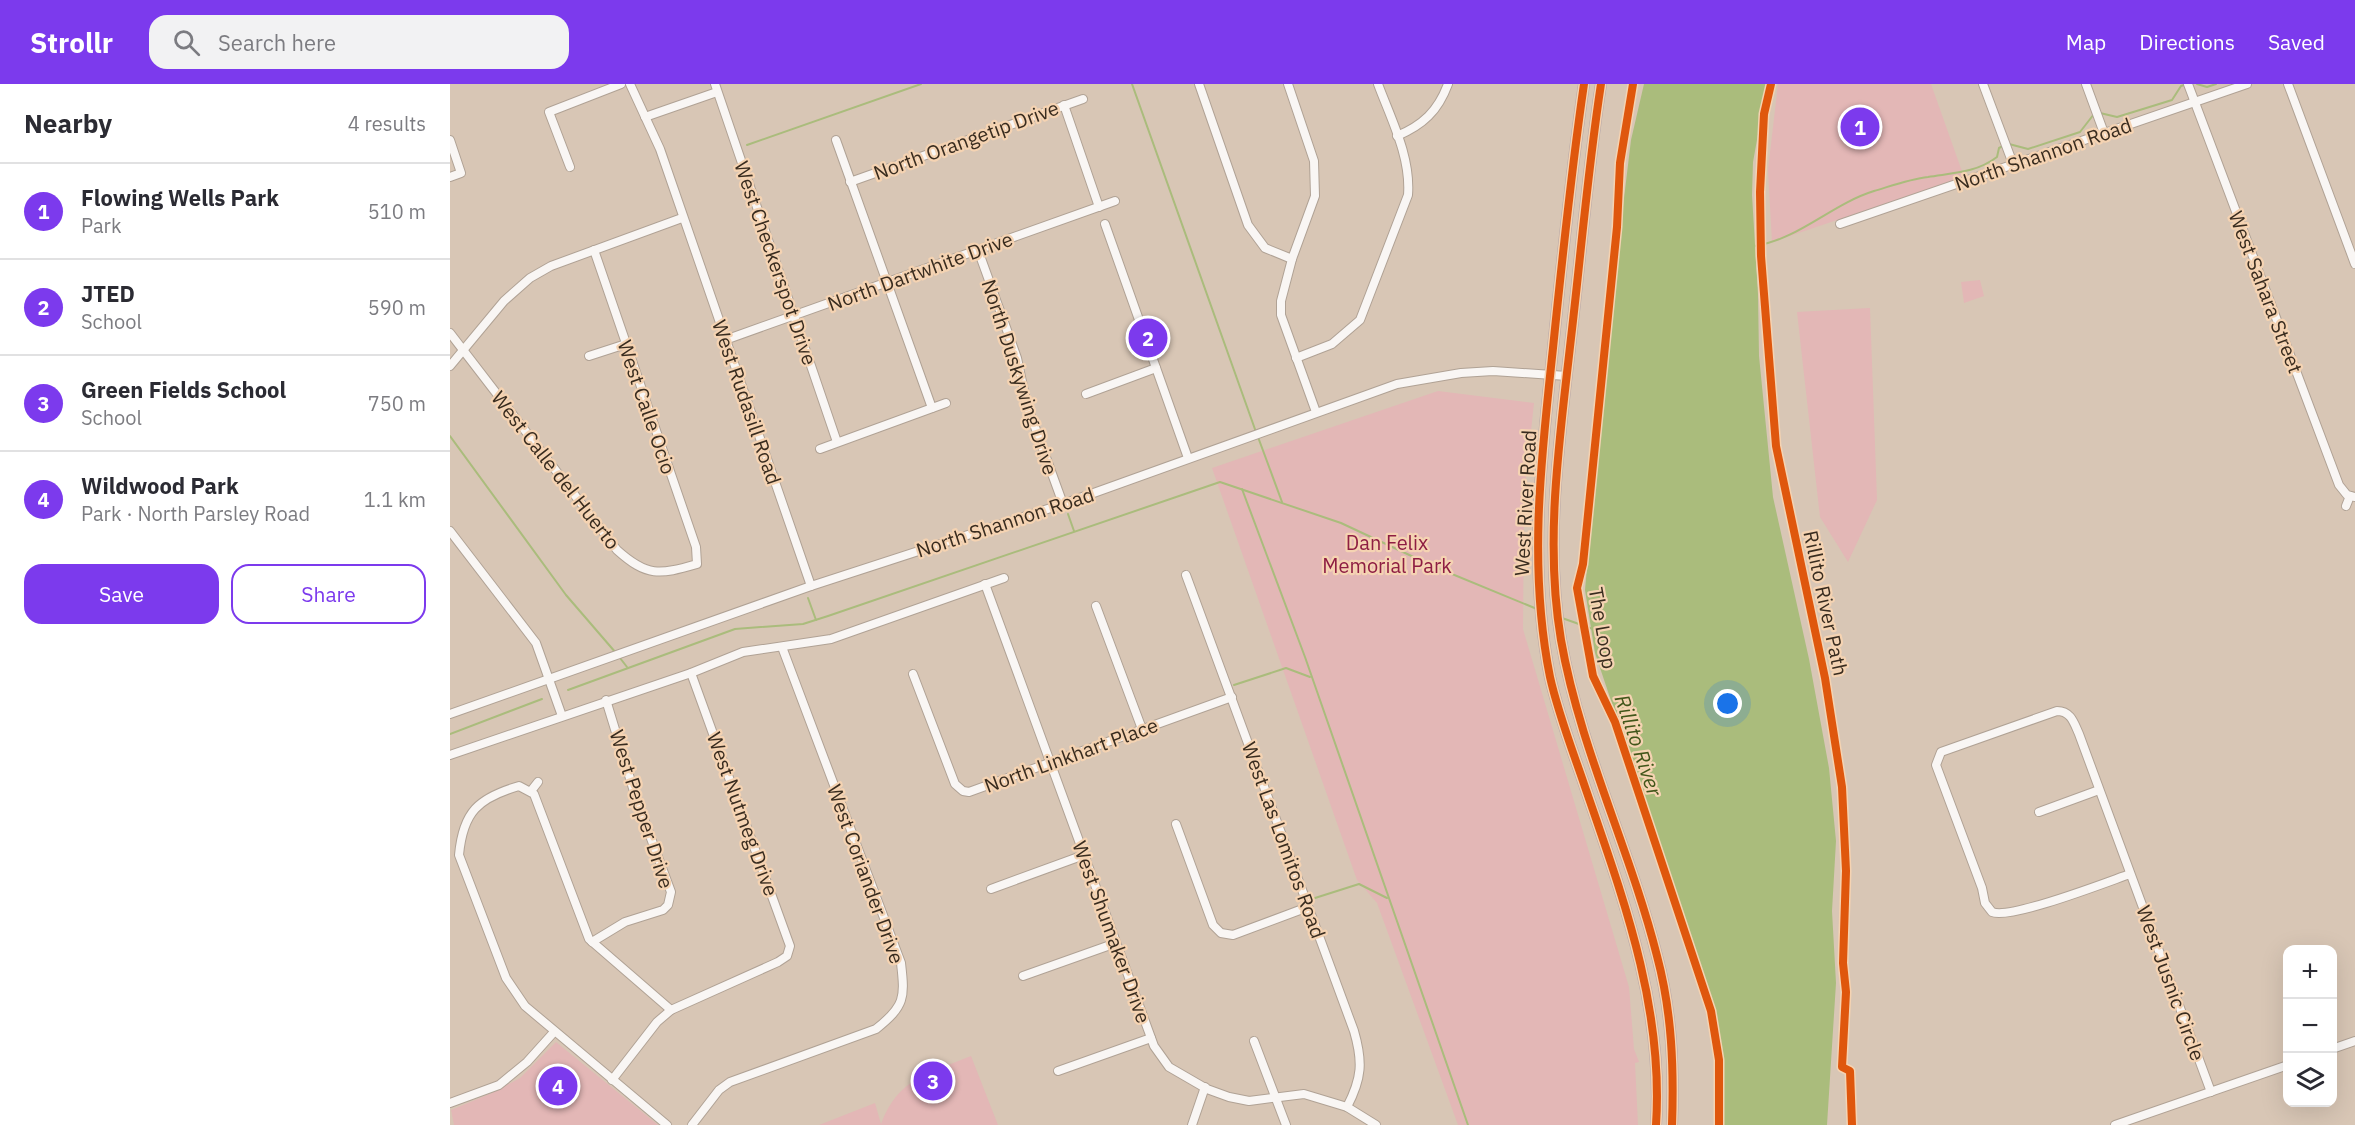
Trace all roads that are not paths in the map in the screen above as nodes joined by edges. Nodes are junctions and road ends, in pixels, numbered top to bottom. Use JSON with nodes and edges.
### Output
{"nodes":[{"id":1,"x":621,"y":84,"type":"edge"},
{"id":2,"x":630,"y":84,"type":"edge"},
{"id":3,"x":1199,"y":84,"type":"edge"},
{"id":4,"x":1288,"y":84,"type":"edge"},
{"id":5,"x":1378,"y":84,"type":"edge"},
{"id":6,"x":1448,"y":84,"type":"edge"},
{"id":7,"x":1584,"y":84,"type":"edge"},
{"id":8,"x":1601,"y":84,"type":"edge"},
{"id":9,"x":1983,"y":84,"type":"edge"},
{"id":10,"x":2086,"y":84,"type":"edge"},
{"id":11,"x":2188,"y":84,"type":"edge"},
{"id":12,"x":2247,"y":84,"type":"edge"},
{"id":13,"x":2288,"y":84,"type":"edge"},
{"id":14,"x":716,"y":88,"type":"edge"},
{"id":15,"x":1083,"y":99,"type":"dead end"},
{"id":16,"x":2195,"y":102,"type":"junction"},
{"id":17,"x":1064,"y":105,"type":"junction"},
{"id":18,"x":645,"y":117,"type":"junction"},
{"id":19,"x":2104,"y":133,"type":"junction"},
{"id":20,"x":1397,"y":136,"type":"junction"},
{"id":21,"x":450,"y":140,"type":"edge"},
{"id":22,"x":836,"y":140,"type":"dead end"},
{"id":23,"x":2013,"y":164,"type":"junction"},
{"id":24,"x":570,"y":167,"type":"dead end"},
{"id":25,"x":450,"y":177,"type":"edge"},
{"id":26,"x":850,"y":182,"type":"junction"},
{"id":27,"x":1115,"y":201,"type":"dead end"},
{"id":28,"x":1099,"y":207,"type":"junction"},
{"id":29,"x":682,"y":218,"type":"junction"},
{"id":30,"x":1106,"y":224,"type":"dead end"},
{"id":31,"x":1840,"y":224,"type":"dead end"},
{"id":32,"x":594,"y":250,"type":"junction"},
{"id":33,"x":978,"y":250,"type":"junction"},
{"id":34,"x":1292,"y":259,"type":"junction"},
{"id":35,"x":2355,"y":264,"type":"edge"},
{"id":36,"x":887,"y":283,"type":"junction"},
{"id":37,"x":793,"y":317,"type":"junction"},
{"id":38,"x":450,"y":333,"type":"edge"},
{"id":39,"x":725,"y":340,"type":"junction"},
{"id":40,"x":626,"y":344,"type":"junction"},
{"id":41,"x":463,"y":350,"type":"junction"},
{"id":42,"x":590,"y":356,"type":"dead end"},
{"id":43,"x":1296,"y":358,"type":"junction"},
{"id":44,"x":450,"y":366,"type":"edge"},
{"id":45,"x":1156,"y":368,"type":"junction"},
{"id":46,"x":1550,"y":375,"type":"junction"},
{"id":47,"x":1567,"y":376,"type":"junction"},
{"id":48,"x":1086,"y":394,"type":"dead end"},
{"id":49,"x":946,"y":403,"type":"dead end"},
{"id":50,"x":932,"y":408,"type":"junction"},
{"id":51,"x":1316,"y":412,"type":"junction"},
{"id":52,"x":837,"y":442,"type":"junction"},
{"id":53,"x":820,"y":449,"type":"dead end"},
{"id":54,"x":1188,"y":458,"type":"junction"},
{"id":55,"x":2352,"y":497,"type":"edge"},
{"id":56,"x":1063,"y":504,"type":"junction"},
{"id":57,"x":2346,"y":506,"type":"dead end"},
{"id":58,"x":450,"y":531,"type":"edge"},
{"id":59,"x":697,"y":564,"type":"joint"},
{"id":60,"x":1186,"y":574,"type":"dead end"},
{"id":61,"x":1004,"y":578,"type":"dead end"},
{"id":62,"x":985,"y":584,"type":"junction"},
{"id":63,"x":811,"y":586,"type":"junction"},
{"id":64,"x":1096,"y":606,"type":"dead end"},
{"id":65,"x":782,"y":647,"type":"junction"},
{"id":66,"x":691,"y":673,"type":"junction"},
{"id":67,"x":913,"y":674,"type":"dead end"},
{"id":68,"x":548,"y":677,"type":"junction"},
{"id":69,"x":1232,"y":697,"type":"junction"},
{"id":70,"x":606,"y":700,"type":"junction"},
{"id":71,"x":450,"y":714,"type":"edge"},
{"id":72,"x":562,"y":716,"type":"junction"},
{"id":73,"x":1142,"y":729,"type":"junction"},
{"id":74,"x":450,"y":755,"type":"edge"},
{"id":75,"x":1051,"y":764,"type":"junction"},
{"id":76,"x":538,"y":782,"type":"dead end"},
{"id":77,"x":2099,"y":790,"type":"junction"},
{"id":78,"x":531,"y":791,"type":"junction"},
{"id":79,"x":2038,"y":812,"type":"dead end"},
{"id":80,"x":1176,"y":824,"type":"dead end"},
{"id":81,"x":1084,"y":855,"type":"junction"},
{"id":82,"x":2130,"y":874,"type":"junction"},
{"id":83,"x":991,"y":889,"type":"dead end"},
{"id":84,"x":1308,"y":908,"type":"junction"},
{"id":85,"x":592,"y":942,"type":"junction"},
{"id":86,"x":1116,"y":943,"type":"junction"},
{"id":87,"x":1023,"y":976,"type":"dead end"},
{"id":88,"x":670,"y":1010,"type":"junction"},
{"id":89,"x":1669,"y":1014,"type":"junction"},
{"id":90,"x":1651,"y":1016,"type":"junction"},
{"id":91,"x":554,"y":1032,"type":"junction"},
{"id":92,"x":1151,"y":1038,"type":"junction"},
{"id":93,"x":1254,"y":1041,"type":"dead end"},
{"id":94,"x":2355,"y":1041,"type":"edge"},
{"id":95,"x":2337,"y":1047,"type":"edge"},
{"id":96,"x":2283,"y":1067,"type":"edge"},
{"id":97,"x":1058,"y":1071,"type":"dead end"},
{"id":98,"x":612,"y":1080,"type":"junction"},
{"id":99,"x":1204,"y":1087,"type":"junction"},
{"id":100,"x":2211,"y":1092,"type":"junction"},
{"id":101,"x":1275,"y":1096,"type":"junction"},
{"id":102,"x":450,"y":1103,"type":"edge"},
{"id":103,"x":1347,"y":1107,"type":"junction"},
{"id":104,"x":668,"y":1125,"type":"edge"},
{"id":105,"x":692,"y":1125,"type":"edge"},
{"id":106,"x":1192,"y":1125,"type":"edge"},
{"id":107,"x":1286,"y":1125,"type":"edge"},
{"id":108,"x":1376,"y":1125,"type":"edge"},
{"id":109,"x":1656,"y":1125,"type":"edge"},
{"id":110,"x":1672,"y":1125,"type":"edge"},
{"id":111,"x":2115,"y":1125,"type":"edge"}],
"edges":[{"from":1,"to":24,"type":"street"},
{"from":2,"to":18,"type":"street","name":"West Rudasill Road"},
{"from":3,"to":34,"type":"street"},
{"from":4,"to":34,"type":"street"},
{"from":5,"to":20,"type":"street"},
{"from":6,"to":20,"type":"street"},
{"from":7,"to":46,"type":"main road","name":"West River Road"},
{"from":8,"to":47,"type":"main road","name":"West River Road"},
{"from":9,"to":23,"type":"street"},
{"from":10,"to":19,"type":"street"},
{"from":11,"to":16,"type":"street","name":"West Sahara Street"},
{"from":12,"to":16,"type":"street","name":"North Shannon Road"},
{"from":13,"to":35,"type":"street"},
{"from":14,"to":18,"type":"street"},
{"from":14,"to":37,"type":"street","name":"West Checkerspot Drive"},
{"from":15,"to":17,"type":"street","name":"North Orangetip Drive"},
{"from":16,"to":19,"type":"street","name":"North Shannon Road"},
{"from":16,"to":55,"type":"street","name":"West Sahara Street"},
{"from":17,"to":26,"type":"street","name":"North Orangetip Drive"},
{"from":17,"to":28,"type":"street"},
{"from":18,"to":29,"type":"street","name":"West Rudasill Road"},
{"from":19,"to":23,"type":"street","name":"North Shannon Road"},
{"from":20,"to":43,"type":"street"},
{"from":21,"to":25,"type":"street"},
{"from":22,"to":26,"type":"street"},
{"from":23,"to":31,"type":"street","name":"North Shannon Road"},
{"from":26,"to":36,"type":"street"},
{"from":27,"to":28,"type":"street","name":"North Dartwhite Drive"},
{"from":28,"to":33,"type":"street","name":"North Dartwhite Drive"},
{"from":29,"to":32,"type":"street"},
{"from":29,"to":39,"type":"street","name":"West Rudasill Road"},
{"from":30,"to":45,"type":"street"},
{"from":32,"to":40,"type":"street","name":"West Calle Ocio"},
{"from":32,"to":41,"type":"street"},
{"from":33,"to":36,"type":"street","name":"North Dartwhite Drive"},
{"from":33,"to":56,"type":"street","name":"North Duskywing Drive"},
{"from":34,"to":43,"type":"street"},
{"from":36,"to":37,"type":"street","name":"North Dartwhite Drive"},
{"from":36,"to":50,"type":"street"},
{"from":37,"to":39,"type":"street","name":"North Dartwhite Drive"},
{"from":37,"to":52,"type":"street","name":"West Checkerspot Drive"},
{"from":38,"to":41,"type":"street","name":"West Calle del Huerto"},
{"from":39,"to":63,"type":"street","name":"West Rudasill Road"},
{"from":40,"to":42,"type":"street"},
{"from":40,"to":59,"type":"street","name":"West Calle Ocio"},
{"from":41,"to":44,"type":"street"},
{"from":41,"to":59,"type":"street","name":"West Calle del Huerto"},
{"from":43,"to":51,"type":"street"},
{"from":45,"to":48,"type":"street"},
{"from":45,"to":54,"type":"street"},
{"from":46,"to":47,"type":"street","name":"North Shannon Road"},
{"from":46,"to":51,"type":"street","name":"North Shannon Road"},
{"from":46,"to":90,"type":"main road","name":"West River Road"},
{"from":47,"to":89,"type":"main road","name":"West River Road"},
{"from":49,"to":50,"type":"street"},
{"from":50,"to":52,"type":"street"},
{"from":51,"to":54,"type":"street","name":"North Shannon Road"},
{"from":52,"to":53,"type":"street"},
{"from":54,"to":56,"type":"street","name":"North Shannon Road"},
{"from":55,"to":57,"type":"street"},
{"from":56,"to":63,"type":"street","name":"North Shannon Road"},
{"from":58,"to":68,"type":"street"},
{"from":60,"to":69,"type":"street","name":"West Las Lomitos Road"},
{"from":61,"to":62,"type":"street"},
{"from":62,"to":65,"type":"street"},
{"from":62,"to":75,"type":"street","name":"West Shumaker Drive"},
{"from":63,"to":68,"type":"street","name":"North Shannon Road"},
{"from":64,"to":73,"type":"street"},
{"from":65,"to":66,"type":"street"},
{"from":65,"to":105,"type":"street","name":"West Coriander Drive"},
{"from":66,"to":70,"type":"street"},
{"from":66,"to":88,"type":"street","name":"West Nutmeg Drive"},
{"from":67,"to":75,"type":"street","name":"North Linkhart Place"},
{"from":68,"to":71,"type":"street","name":"North Shannon Road"},
{"from":68,"to":72,"type":"street"},
{"from":69,"to":73,"type":"street","name":"North Linkhart Place"},
{"from":69,"to":84,"type":"street","name":"West Las Lomitos Road"},
{"from":70,"to":72,"type":"street"},
{"from":70,"to":85,"type":"street","name":"West Pepper Drive"},
{"from":72,"to":74,"type":"street"},
{"from":73,"to":75,"type":"street","name":"North Linkhart Place"},
{"from":75,"to":81,"type":"street","name":"West Shumaker Drive"},
{"from":76,"to":78,"type":"street"},
{"from":77,"to":79,"type":"street"},
{"from":77,"to":82,"type":"street","name":"West Jusnic Circle"},
{"from":77,"to":82,"type":"street","name":"West Jusnic Circle"},
{"from":78,"to":85,"type":"street"},
{"from":78,"to":91,"type":"street"},
{"from":80,"to":84,"type":"street"},
{"from":81,"to":83,"type":"street"},
{"from":81,"to":86,"type":"street","name":"West Shumaker Drive"},
{"from":82,"to":100,"type":"street","name":"West Jusnic Circle"},
{"from":84,"to":103,"type":"street","name":"West Las Lomitos Road"},
{"from":85,"to":88,"type":"street"},
{"from":86,"to":87,"type":"street"},
{"from":86,"to":92,"type":"street","name":"West Shumaker Drive"},
{"from":88,"to":98,"type":"street"},
{"from":89,"to":90,"type":"main road"},
{"from":89,"to":110,"type":"main road","name":"West River Road"},
{"from":90,"to":109,"type":"main road","name":"West River Road"},
{"from":91,"to":98,"type":"street"},
{"from":91,"to":102,"type":"street"},
{"from":92,"to":97,"type":"street"},
{"from":92,"to":99,"type":"street","name":"West Shumaker Drive"},
{"from":93,"to":101,"type":"street"},
{"from":94,"to":95,"type":"street"},
{"from":96,"to":100,"type":"street"},
{"from":98,"to":104,"type":"street"},
{"from":99,"to":101,"type":"street","name":"West Shumaker Drive"},
{"from":99,"to":106,"type":"street"},
{"from":100,"to":111,"type":"street"},
{"from":101,"to":103,"type":"street","name":"West Shumaker Drive"},
{"from":101,"to":107,"type":"street"},
{"from":103,"to":108,"type":"street","name":"West Shumaker Drive"}]}
